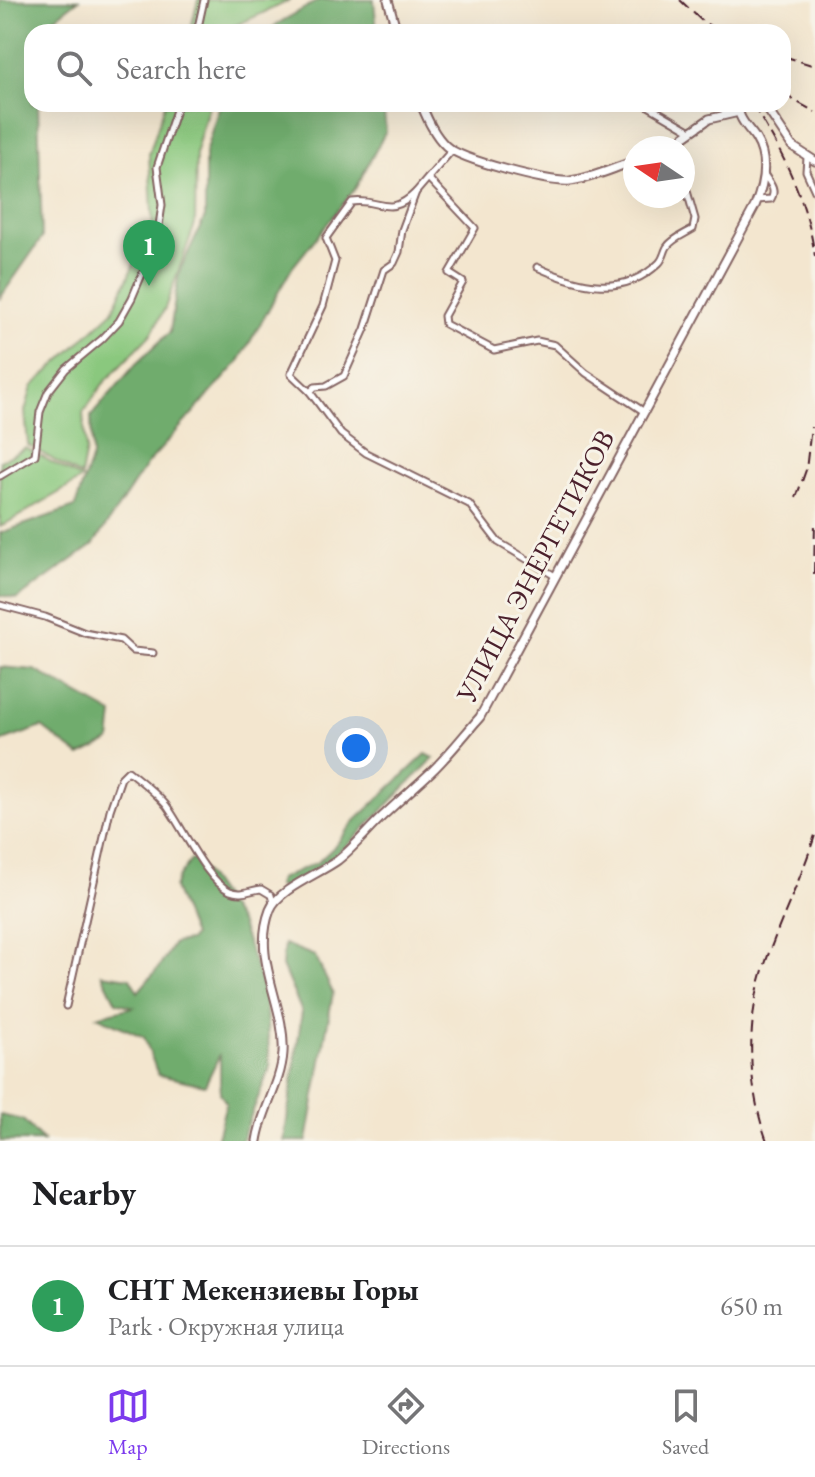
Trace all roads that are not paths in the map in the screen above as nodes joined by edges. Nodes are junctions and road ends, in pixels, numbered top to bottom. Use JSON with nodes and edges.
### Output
{"nodes":[{"id":1,"x":204,"y":0,"type":"edge"},
{"id":2,"x":388,"y":0,"type":"edge"},
{"id":3,"x":199,"y":24,"type":"edge"},
{"id":4,"x":395,"y":24,"type":"edge"},
{"id":5,"x":175,"y":112,"type":"edge"},
{"id":6,"x":425,"y":112,"type":"edge"},
{"id":7,"x":659,"y":112,"type":"edge"},
{"id":8,"x":739,"y":112,"type":"joint"},
{"id":9,"x":769,"y":112,"type":"edge"},
{"id":10,"x":691,"y":131,"type":"junction"},
{"id":11,"x":685,"y":136,"type":"edge"},
{"id":12,"x":452,"y":150,"type":"junction"},
{"id":13,"x":811,"y":160,"type":"edge"},
{"id":14,"x":623,"y":165,"type":"edge"},
{"id":15,"x":764,"y":174,"type":"junction"},
{"id":16,"x":428,"y":178,"type":"junction"},
{"id":17,"x":815,"y":191,"type":"edge"},
{"id":18,"x":416,"y":192,"type":"junction"},
{"id":19,"x":757,"y":200,"type":"junction"},
{"id":20,"x":693,"y":208,"type":"edge"},
{"id":21,"x":537,"y":267,"type":"dead end"},
{"id":22,"x":310,"y":392,"type":"junction"},
{"id":23,"x":643,"y":411,"type":"junction"},
{"id":24,"x":0,"y":476,"type":"edge"},
{"id":25,"x":555,"y":576,"type":"junction"},
{"id":26,"x":0,"y":605,"type":"edge"},
{"id":27,"x":153,"y":653,"type":"dead end"},
{"id":28,"x":272,"y":899,"type":"junction"},
{"id":29,"x":66,"y":1006,"type":"dead end"},
{"id":30,"x":257,"y":1141,"type":"edge"}],
"edges":[{"from":1,"to":3,"type":"street"},
{"from":2,"to":4,"type":"main road"},
{"from":5,"to":24,"type":"street"},
{"from":6,"to":12,"type":"main road"},
{"from":7,"to":10,"type":"street"},
{"from":8,"to":10,"type":"main road"},
{"from":8,"to":15,"type":"main road"},
{"from":9,"to":13,"type":"main road"},
{"from":10,"to":11,"type":"main road"},
{"from":12,"to":14,"type":"main road"},
{"from":12,"to":16,"type":"street"},
{"from":13,"to":17,"type":"street"},
{"from":15,"to":19,"type":"main road","name":"УЛИЦА ЭНЕРГЕТИКОВ"},
{"from":15,"to":19,"type":"street"},
{"from":16,"to":18,"type":"street"},
{"from":16,"to":23,"type":"street"},
{"from":18,"to":22,"type":"street"},
{"from":18,"to":22,"type":"street"},
{"from":19,"to":23,"type":"main road","name":"УЛИЦА ЭНЕРГЕТИКОВ"},
{"from":20,"to":21,"type":"street"},
{"from":22,"to":25,"type":"street"},
{"from":23,"to":25,"type":"main road","name":"УЛИЦА ЭНЕРГЕТИКОВ"},
{"from":25,"to":28,"type":"main road","name":"УЛИЦА ЭНЕРГЕТИКОВ"},
{"from":26,"to":27,"type":"street"},
{"from":28,"to":29,"type":"street"},
{"from":28,"to":30,"type":"main road"}]}
